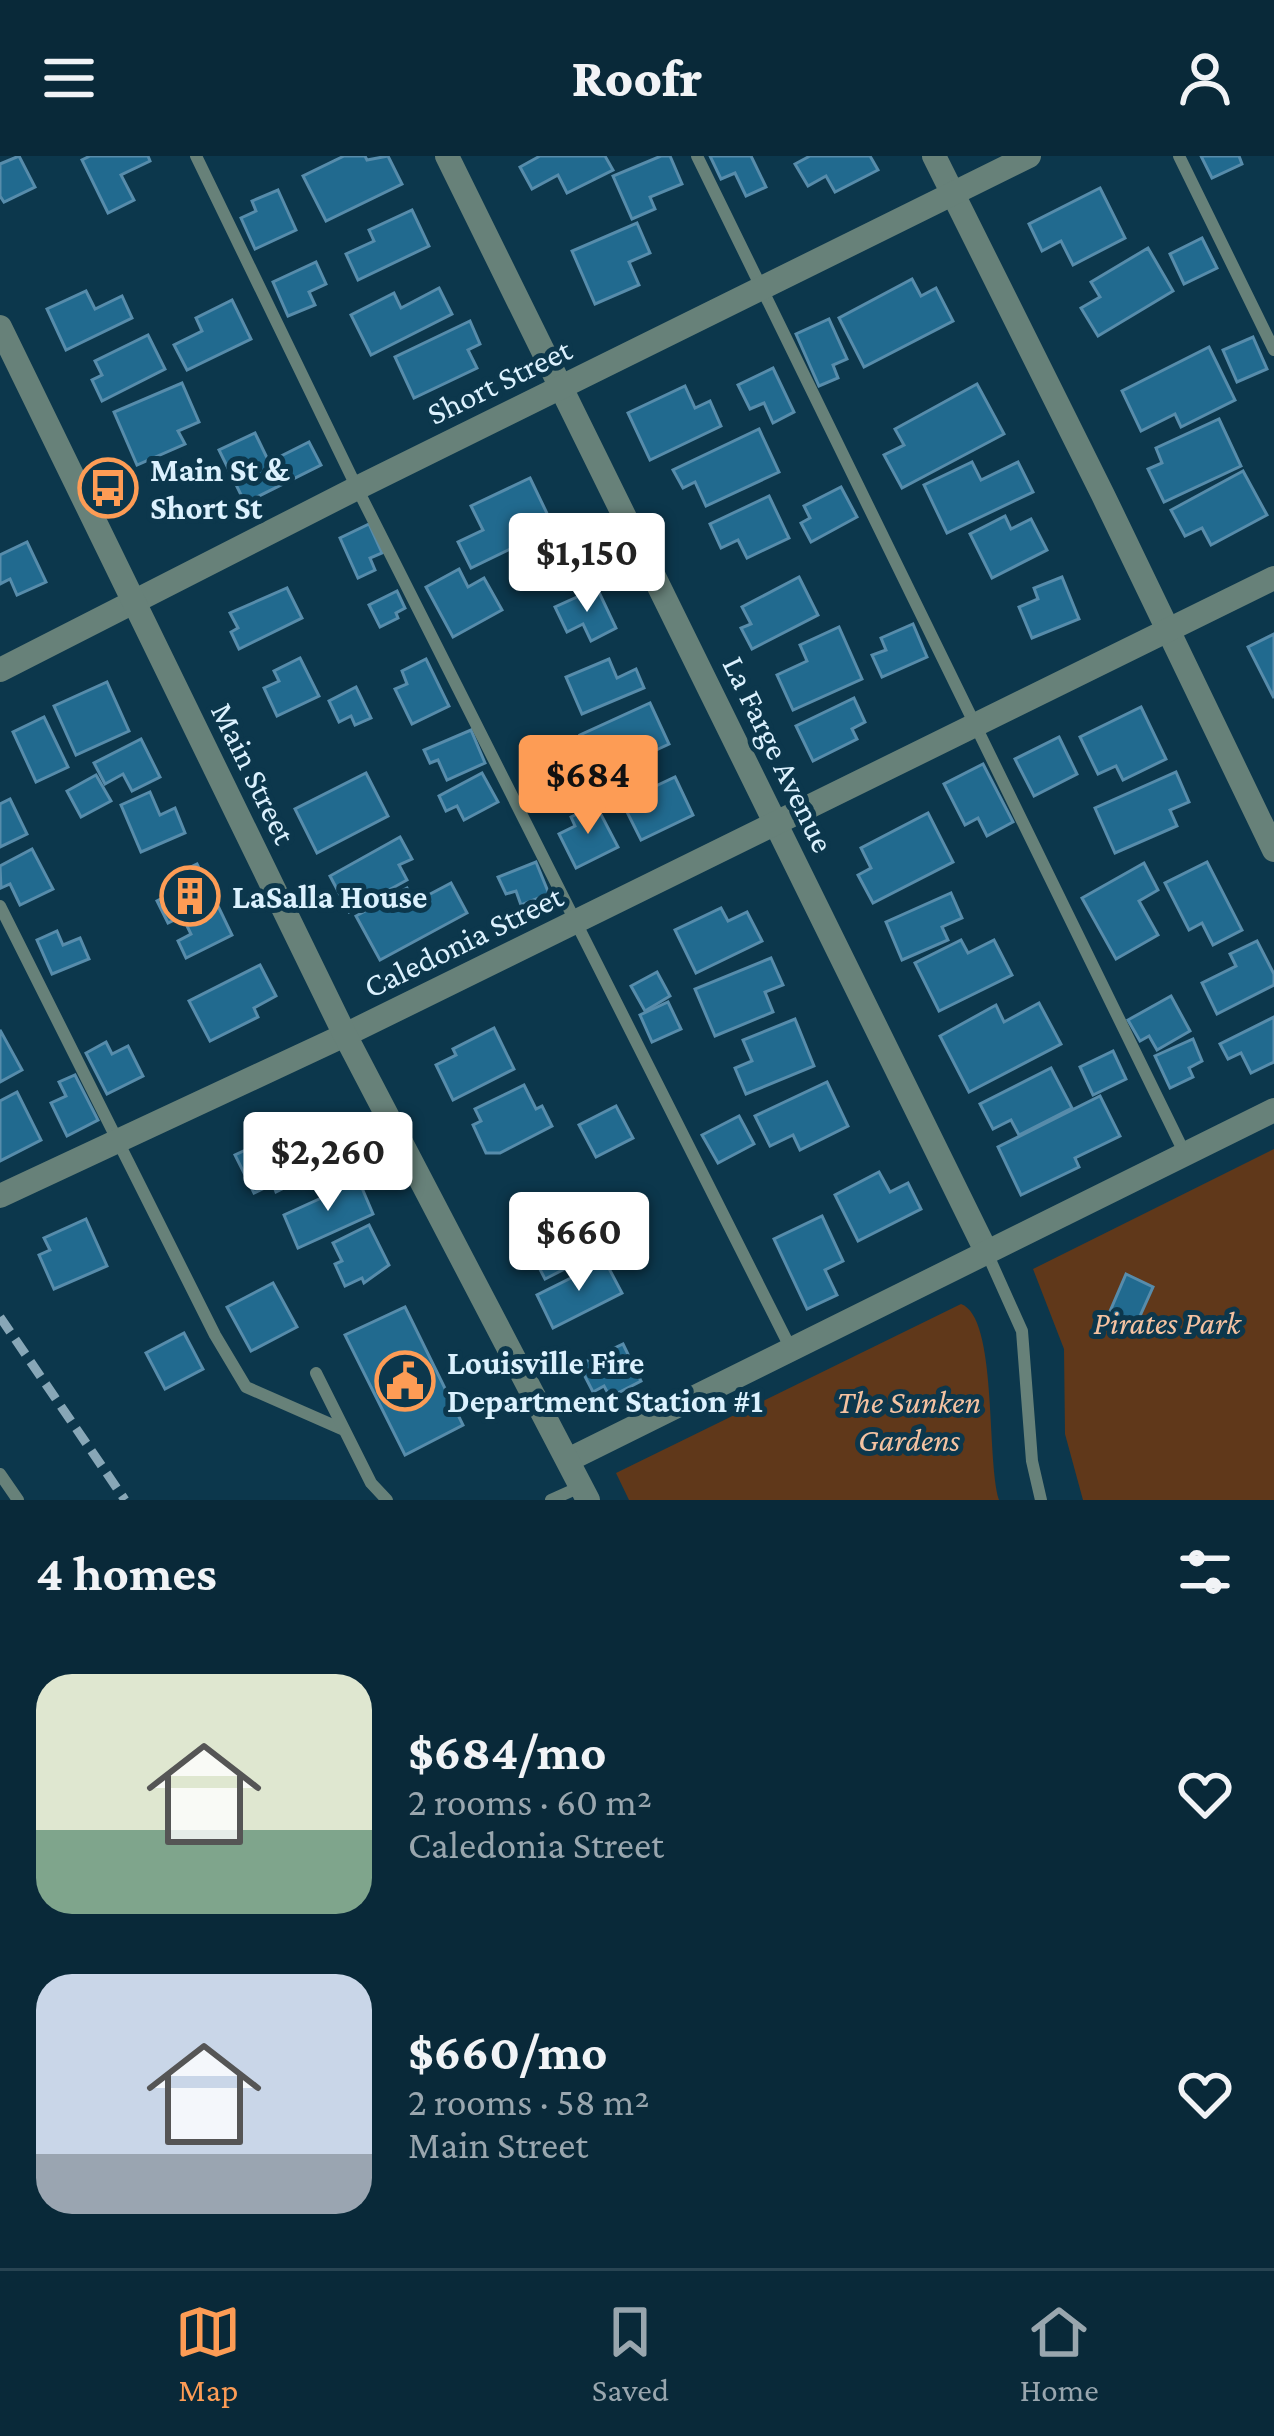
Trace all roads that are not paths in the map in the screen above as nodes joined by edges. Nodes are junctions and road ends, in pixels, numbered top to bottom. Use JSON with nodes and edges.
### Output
{"nodes":[{"id":1,"x":196,"y":156,"type":"edge"},
{"id":2,"x":447,"y":156,"type":"edge"},
{"id":3,"x":697,"y":156,"type":"edge"},
{"id":4,"x":934,"y":156,"type":"edge"},
{"id":5,"x":1030,"y":156,"type":"edge"},
{"id":6,"x":1179,"y":156,"type":"edge"},
{"id":7,"x":952,"y":195,"type":"junction"},
{"id":8,"x":759,"y":288,"type":"junction"},
{"id":9,"x":0,"y":327,"type":"edge"},
{"id":10,"x":1274,"y":350,"type":"edge"},
{"id":11,"x":560,"y":387,"type":"junction"},
{"id":12,"x":357,"y":488,"type":"junction"},
{"id":13,"x":1274,"y":578,"type":"edge"},
{"id":14,"x":135,"y":604,"type":"junction"},
{"id":15,"x":1168,"y":631,"type":"junction"},
{"id":16,"x":0,"y":670,"type":"edge"},
{"id":17,"x":974,"y":727,"type":"junction"},
{"id":18,"x":776,"y":824,"type":"junction"},
{"id":19,"x":1274,"y":850,"type":"edge"},
{"id":20,"x":0,"y":906,"type":"edge"},
{"id":21,"x":575,"y":923,"type":"junction"},
{"id":22,"x":345,"y":1035,"type":"junction"},
{"id":23,"x":1274,"y":1110,"type":"edge"},
{"id":24,"x":119,"y":1142,"type":"junction"},
{"id":25,"x":1185,"y":1154,"type":"junction"},
{"id":26,"x":0,"y":1196,"type":"edge"},
{"id":27,"x":987,"y":1252,"type":"junction"},
{"id":28,"x":791,"y":1350,"type":"junction"},
{"id":29,"x":316,"y":1373,"type":"dead end"},
{"id":30,"x":344,"y":1430,"type":"junction"},
{"id":31,"x":568,"y":1460,"type":"junction"},
{"id":32,"x":0,"y":1474,"type":"edge"},
{"id":33,"x":585,"y":1493,"type":"edge"},
{"id":34,"x":18,"y":1500,"type":"edge"},
{"id":35,"x":388,"y":1500,"type":"edge"},
{"id":36,"x":551,"y":1500,"type":"edge"},
{"id":37,"x":1041,"y":1500,"type":"edge"}],
"edges":[{"from":1,"to":12,"type":"lane"},
{"from":2,"to":11,"type":"street","name":"La Farge Avenue"},
{"from":3,"to":8,"type":"lane"},
{"from":4,"to":7,"type":"street"},
{"from":5,"to":7,"type":"street","name":"Short Street"},
{"from":6,"to":10,"type":"lane"},
{"from":7,"to":8,"type":"street","name":"Short Street"},
{"from":7,"to":15,"type":"street"},
{"from":8,"to":11,"type":"street","name":"Short Street"},
{"from":8,"to":17,"type":"lane"},
{"from":9,"to":14,"type":"street","name":"Main Street"},
{"from":11,"to":12,"type":"street","name":"Short Street"},
{"from":11,"to":18,"type":"street","name":"La Farge Avenue"},
{"from":12,"to":14,"type":"street","name":"Short Street"},
{"from":12,"to":21,"type":"lane"},
{"from":13,"to":15,"type":"street","name":"Caledonia Street"},
{"from":14,"to":16,"type":"street","name":"Short Street"},
{"from":14,"to":22,"type":"street","name":"Main Street"},
{"from":15,"to":17,"type":"street","name":"Caledonia Street"},
{"from":15,"to":19,"type":"street"},
{"from":17,"to":18,"type":"street","name":"Caledonia Street"},
{"from":17,"to":25,"type":"lane"},
{"from":18,"to":21,"type":"street","name":"Caledonia Street"},
{"from":18,"to":27,"type":"street","name":"La Farge Avenue"},
{"from":20,"to":24,"type":"lane"},
{"from":21,"to":22,"type":"street","name":"Caledonia Street"},
{"from":21,"to":28,"type":"lane"},
{"from":22,"to":24,"type":"street","name":"Caledonia Street"},
{"from":22,"to":31,"type":"street","name":"Main Street"},
{"from":23,"to":25,"type":"street"},
{"from":24,"to":26,"type":"street","name":"Caledonia Street"},
{"from":24,"to":30,"type":"lane"},
{"from":25,"to":27,"type":"street"},
{"from":27,"to":28,"type":"street"},
{"from":27,"to":37,"type":"lane"},
{"from":28,"to":31,"type":"street"},
{"from":29,"to":30,"type":"lane"},
{"from":30,"to":35,"type":"lane"},
{"from":31,"to":33,"type":"street","name":"Main Street"},
{"from":32,"to":34,"type":"lane"},
{"from":33,"to":36,"type":"lane"}]}
